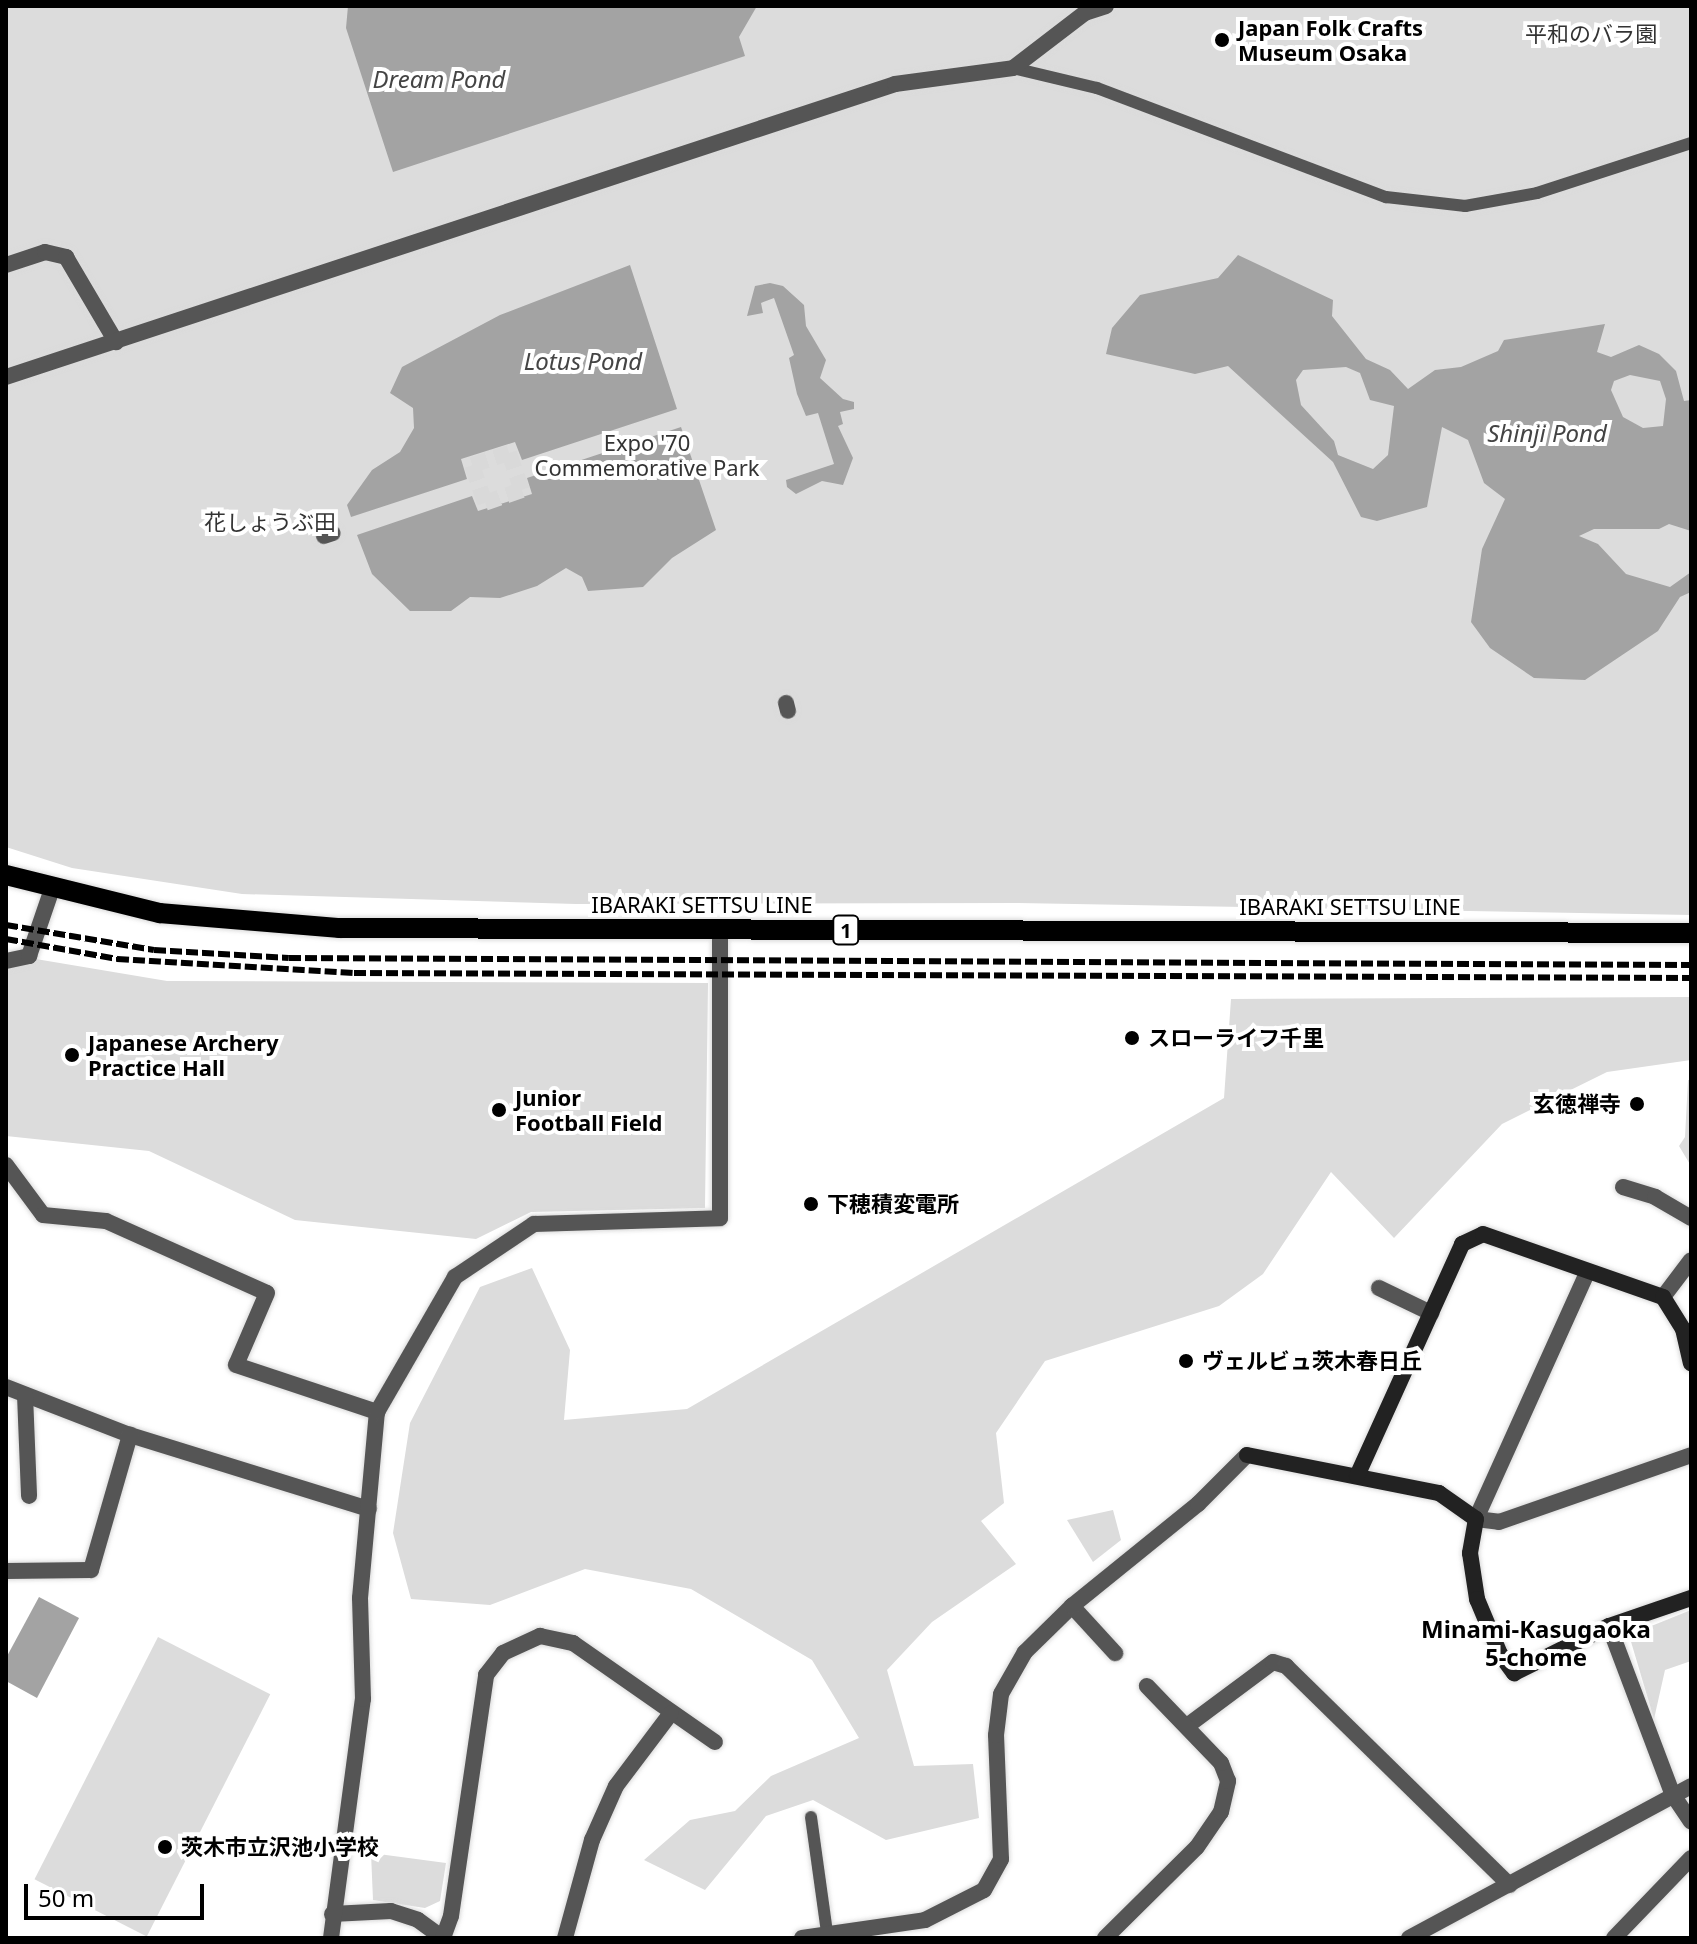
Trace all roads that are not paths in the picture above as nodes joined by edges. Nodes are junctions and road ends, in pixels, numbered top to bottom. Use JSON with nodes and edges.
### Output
{"nodes":[{"id":1,"x":1106,"y":6,"type":"edge"},
{"id":2,"x":1013,"y":68,"type":"junction"},
{"id":3,"x":1691,"y":143,"type":"edge"},
{"id":4,"x":6,"y":265,"type":"edge"},
{"id":5,"x":116,"y":342,"type":"junction"},
{"id":6,"x":6,"y":377,"type":"edge"},
{"id":7,"x":6,"y":875,"type":"edge"},
{"id":8,"x":52,"y":889,"type":"junction"},
{"id":9,"x":720,"y":929,"type":"junction"},
{"id":10,"x":1691,"y":933,"type":"edge"},
{"id":11,"x":6,"y":961,"type":"edge"},
{"id":12,"x":6,"y":1165,"type":"edge"},
{"id":13,"x":1623,"y":1187,"type":"dead end"},
{"id":14,"x":1691,"y":1218,"type":"edge"},
{"id":15,"x":1691,"y":1260,"type":"edge"},
{"id":16,"x":1587,"y":1273,"type":"junction"},
{"id":17,"x":1379,"y":1288,"type":"dead end"},
{"id":18,"x":1663,"y":1297,"type":"junction"},
{"id":19,"x":1431,"y":1313,"type":"junction"},
{"id":20,"x":1691,"y":1363,"type":"edge"},
{"id":21,"x":6,"y":1387,"type":"edge"},
{"id":22,"x":25,"y":1395,"type":"junction"},
{"id":23,"x":377,"y":1412,"type":"junction"},
{"id":24,"x":130,"y":1435,"type":"junction"},
{"id":25,"x":1691,"y":1455,"type":"edge"},
{"id":26,"x":1357,"y":1476,"type":"junction"},
{"id":27,"x":29,"y":1496,"type":"dead end"},
{"id":28,"x":369,"y":1509,"type":"junction"},
{"id":29,"x":1476,"y":1519,"type":"junction"},
{"id":30,"x":6,"y":1571,"type":"edge"},
{"id":31,"x":1691,"y":1598,"type":"edge"},
{"id":32,"x":1072,"y":1606,"type":"junction"},
{"id":33,"x":1609,"y":1626,"type":"junction"},
{"id":34,"x":1115,"y":1653,"type":"dead end"},
{"id":35,"x":1147,"y":1686,"type":"dead end"},
{"id":36,"x":671,"y":1713,"type":"junction"},
{"id":37,"x":1187,"y":1726,"type":"junction"},
{"id":38,"x":715,"y":1742,"type":"dead end"},
{"id":39,"x":1691,"y":1786,"type":"edge"},
{"id":40,"x":1673,"y":1795,"type":"junction"},
{"id":41,"x":811,"y":1817,"type":"dead end"},
{"id":42,"x":1691,"y":1822,"type":"edge"},
{"id":43,"x":1691,"y":1858,"type":"edge"},
{"id":44,"x":1510,"y":1885,"type":"junction"},
{"id":45,"x":332,"y":1914,"type":"junction"},
{"id":46,"x":827,"y":1932,"type":"junction"},
{"id":47,"x":331,"y":1938,"type":"edge"},
{"id":48,"x":565,"y":1938,"type":"edge"},
{"id":49,"x":802,"y":1938,"type":"edge"},
{"id":50,"x":1105,"y":1938,"type":"edge"},
{"id":51,"x":1409,"y":1938,"type":"edge"},
{"id":52,"x":1614,"y":1938,"type":"edge"}],
"edges":[{"from":1,"to":2,"type":"street"},
{"from":2,"to":3,"type":"lane"},
{"from":2,"to":5,"type":"street"},
{"from":4,"to":5,"type":"street"},
{"from":5,"to":6,"type":"street"},
{"from":7,"to":8,"type":"main road","name":"IBARAKI SETTSU LINE","number":"1"},
{"from":8,"to":9,"type":"main road","name":"IBARAKI SETTSU LINE","number":"1"},
{"from":8,"to":11,"type":"street"},
{"from":9,"to":10,"type":"main road","name":"IBARAKI SETTSU LINE","number":"1"},
{"from":9,"to":23,"type":"street"},
{"from":12,"to":23,"type":"street"},
{"from":13,"to":14,"type":"street"},
{"from":15,"to":18,"type":"street"},
{"from":16,"to":18,"type":"street"},
{"from":16,"to":19,"type":"street"},
{"from":16,"to":29,"type":"street"},
{"from":17,"to":19,"type":"street"},
{"from":18,"to":20,"type":"street"},
{"from":19,"to":26,"type":"street"},
{"from":21,"to":22,"type":"street"},
{"from":22,"to":24,"type":"street"},
{"from":22,"to":27,"type":"street"},
{"from":23,"to":28,"type":"street"},
{"from":24,"to":28,"type":"street"},
{"from":24,"to":30,"type":"street"},
{"from":25,"to":29,"type":"street"},
{"from":26,"to":29,"type":"street"},
{"from":26,"to":32,"type":"street"},
{"from":28,"to":45,"type":"street"},
{"from":29,"to":33,"type":"street"},
{"from":31,"to":33,"type":"street"},
{"from":32,"to":34,"type":"street"},
{"from":32,"to":46,"type":"street"},
{"from":33,"to":40,"type":"street"},
{"from":35,"to":37,"type":"street"},
{"from":36,"to":38,"type":"street"},
{"from":36,"to":45,"type":"street"},
{"from":36,"to":48,"type":"street"},
{"from":37,"to":44,"type":"street"},
{"from":37,"to":50,"type":"street"},
{"from":39,"to":40,"type":"street"},
{"from":40,"to":42,"type":"street"},
{"from":40,"to":44,"type":"street"},
{"from":41,"to":46,"type":"lane"},
{"from":43,"to":52,"type":"street"},
{"from":44,"to":51,"type":"street"},
{"from":45,"to":47,"type":"street"},
{"from":46,"to":49,"type":"street"}]}
